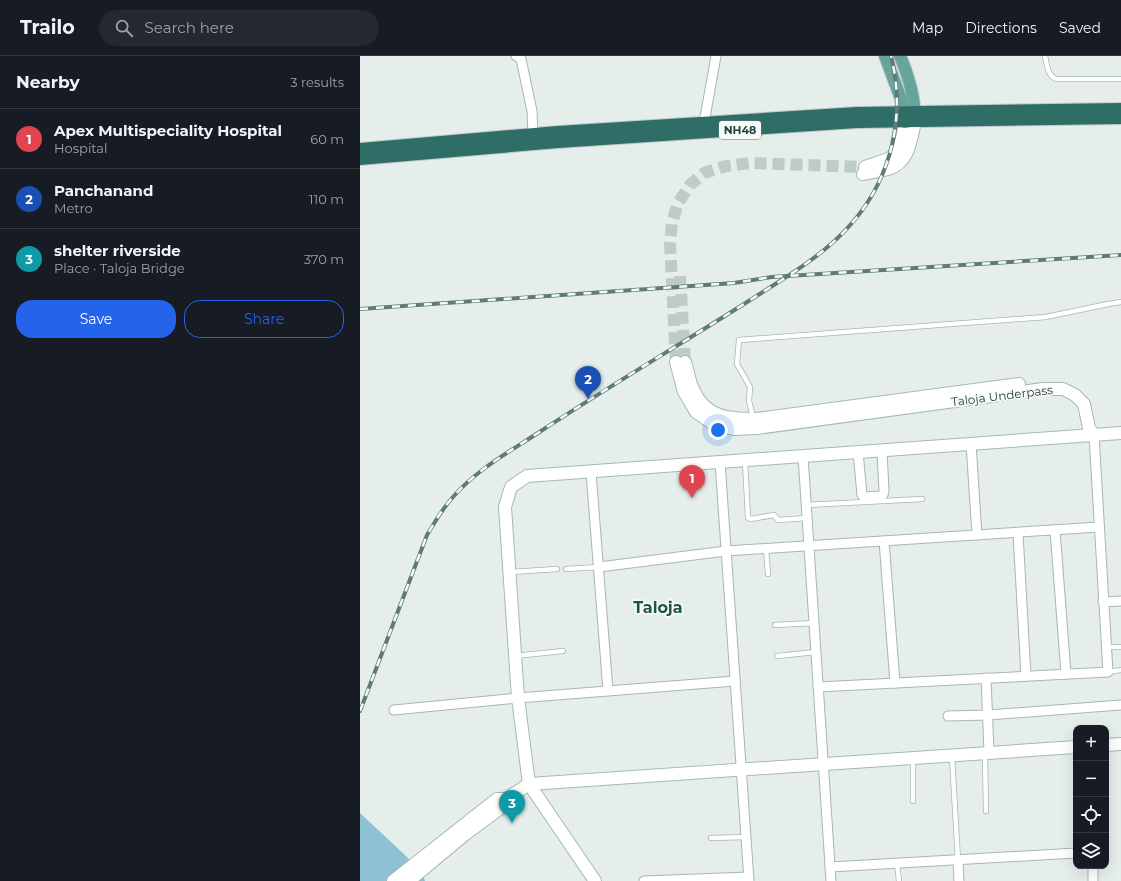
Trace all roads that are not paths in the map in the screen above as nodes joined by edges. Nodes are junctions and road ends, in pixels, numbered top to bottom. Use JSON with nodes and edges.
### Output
{"nodes":[{"id":1,"x":516,"y":56,"type":"edge"},
{"id":2,"x":716,"y":56,"type":"edge"},
{"id":3,"x":884,"y":56,"type":"edge"},
{"id":4,"x":900,"y":56,"type":"edge"},
{"id":5,"x":1045,"y":56,"type":"edge"},
{"id":6,"x":1121,"y":79,"type":"edge"},
{"id":7,"x":1121,"y":109,"type":"edge"},
{"id":8,"x":910,"y":117,"type":"junction"},
{"id":9,"x":1121,"y":118,"type":"edge"},
{"id":10,"x":704,"y":123,"type":"junction"},
{"id":11,"x":533,"y":134,"type":"junction"},
{"id":12,"x":360,"y":149,"type":"edge"},
{"id":13,"x":360,"y":159,"type":"edge"},
{"id":14,"x":863,"y":170,"type":"tunnel mouth"},
{"id":15,"x":1121,"y":302,"type":"edge"},
{"id":16,"x":754,"y":419,"type":"junction"},
{"id":17,"x":1121,"y":433,"type":"edge"},
{"id":18,"x":1094,"y":435,"type":"junction"},
{"id":19,"x":971,"y":444,"type":"junction"},
{"id":20,"x":882,"y":451,"type":"junction"},
{"id":21,"x":858,"y":452,"type":"junction"},
{"id":22,"x":803,"y":456,"type":"junction"},
{"id":23,"x":745,"y":461,"type":"junction"},
{"id":24,"x":720,"y":462,"type":"junction"},
{"id":25,"x":591,"y":472,"type":"junction"},
{"id":26,"x":922,"y":499,"type":"dead end"},
{"id":27,"x":806,"y":505,"type":"junction"},
{"id":28,"x":807,"y":518,"type":"junction"},
{"id":29,"x":1099,"y":527,"type":"junction"},
{"id":30,"x":1055,"y":530,"type":"junction"},
{"id":31,"x":1018,"y":532,"type":"junction"},
{"id":32,"x":977,"y":535,"type":"junction"},
{"id":33,"x":884,"y":541,"type":"junction"},
{"id":34,"x":809,"y":546,"type":"junction"},
{"id":35,"x":766,"y":549,"type":"junction"},
{"id":36,"x":726,"y":552,"type":"junction"},
{"id":37,"x":599,"y":567,"type":"junction"},
{"id":38,"x":557,"y":569,"type":"dead end"},
{"id":39,"x":566,"y":569,"type":"dead end"},
{"id":40,"x":509,"y":572,"type":"junction"},
{"id":41,"x":768,"y":574,"type":"dead end"},
{"id":42,"x":1121,"y":601,"type":"edge"},
{"id":43,"x":1104,"y":602,"type":"junction"},
{"id":44,"x":814,"y":624,"type":"junction"},
{"id":45,"x":775,"y":625,"type":"dead end"},
{"id":46,"x":1106,"y":647,"type":"junction"},
{"id":47,"x":1121,"y":647,"type":"edge"},
{"id":48,"x":563,"y":652,"type":"dead end"},
{"id":49,"x":816,"y":652,"type":"junction"},
{"id":50,"x":515,"y":656,"type":"junction"},
{"id":51,"x":777,"y":656,"type":"dead end"},
{"id":52,"x":1121,"y":670,"type":"edge"},
{"id":53,"x":1108,"y":672,"type":"junction"},
{"id":54,"x":1066,"y":674,"type":"junction"},
{"id":55,"x":1026,"y":676,"type":"junction"},
{"id":56,"x":986,"y":678,"type":"junction"},
{"id":57,"x":735,"y":681,"type":"junction"},
{"id":58,"x":895,"y":683,"type":"junction"},
{"id":59,"x":818,"y":687,"type":"junction"},
{"id":60,"x":608,"y":691,"type":"junction"},
{"id":61,"x":518,"y":698,"type":"junction"},
{"id":62,"x":1121,"y":705,"type":"edge"},
{"id":63,"x":394,"y":710,"type":"dead end"},
{"id":64,"x":988,"y":715,"type":"junction"},
{"id":65,"x":948,"y":716,"type":"dead end"},
{"id":66,"x":1121,"y":744,"type":"edge"},
{"id":67,"x":1109,"y":745,"type":"edge"},
{"id":68,"x":1073,"y":747,"type":"edge"},
{"id":69,"x":987,"y":752,"type":"junction"},
{"id":70,"x":952,"y":755,"type":"junction"},
{"id":71,"x":913,"y":758,"type":"junction"},
{"id":72,"x":823,"y":764,"type":"junction"},
{"id":73,"x":741,"y":769,"type":"junction"},
{"id":74,"x":529,"y":784,"type":"junction"},
{"id":75,"x":913,"y":801,"type":"dead end"},
{"id":76,"x":986,"y":811,"type":"dead end"},
{"id":77,"x":461,"y":832,"type":"junction"},
{"id":78,"x":711,"y":838,"type":"dead end"},
{"id":79,"x":746,"y":838,"type":"junction"},
{"id":80,"x":1073,"y":852,"type":"edge"},
{"id":81,"x":958,"y":860,"type":"junction"},
{"id":82,"x":897,"y":863,"type":"junction"},
{"id":83,"x":830,"y":867,"type":"junction"},
{"id":84,"x":1093,"y":869,"type":"edge"},
{"id":85,"x":749,"y":879,"type":"edge"},
{"id":86,"x":393,"y":881,"type":"edge"},
{"id":87,"x":409,"y":881,"type":"edge"},
{"id":88,"x":595,"y":881,"type":"edge"},
{"id":89,"x":644,"y":881,"type":"edge"},
{"id":90,"x":831,"y":881,"type":"edge"},
{"id":91,"x":899,"y":881,"type":"edge"},
{"id":92,"x":959,"y":881,"type":"edge"},
{"id":93,"x":1094,"y":881,"type":"edge"}],
"edges":[{"from":1,"to":11,"type":"street"},
{"from":2,"to":10,"type":"street"},
{"from":3,"to":8,"type":"main road"},
{"from":4,"to":8,"type":"main road"},
{"from":5,"to":6,"type":"lane"},
{"from":7,"to":8,"type":"highway","number":"NH48"},
{"from":8,"to":9,"type":"highway","number":"NH48"},
{"from":8,"to":10,"type":"highway","number":"NH48"},
{"from":8,"to":13,"type":"highway","number":"NH48"},
{"from":8,"to":14,"type":"street"},
{"from":10,"to":11,"type":"highway","number":"NH48"},
{"from":11,"to":12,"type":"highway","number":"NH48"},
{"from":15,"to":16,"type":"lane"},
{"from":16,"to":18,"type":"street","name":"Taloja Underpass"},
{"from":16,"to":18,"type":"street","name":"Taloja Underpass"},
{"from":17,"to":18,"type":"street"},
{"from":18,"to":19,"type":"street"},
{"from":18,"to":29,"type":"street"},
{"from":19,"to":20,"type":"street"},
{"from":19,"to":32,"type":"street"},
{"from":20,"to":21,"type":"street"},
{"from":20,"to":21,"type":"street"},
{"from":21,"to":22,"type":"street"},
{"from":22,"to":23,"type":"street"},
{"from":22,"to":27,"type":"street"},
{"from":23,"to":24,"type":"street"},
{"from":23,"to":28,"type":"lane"},
{"from":24,"to":25,"type":"street"},
{"from":24,"to":36,"type":"street"},
{"from":25,"to":37,"type":"street"},
{"from":25,"to":40,"type":"street"},
{"from":26,"to":27,"type":"lane"},
{"from":27,"to":28,"type":"street"},
{"from":28,"to":34,"type":"street"},
{"from":29,"to":30,"type":"street"},
{"from":29,"to":43,"type":"street"},
{"from":30,"to":31,"type":"street"},
{"from":30,"to":54,"type":"street"},
{"from":31,"to":32,"type":"street"},
{"from":31,"to":55,"type":"street"},
{"from":32,"to":33,"type":"street"},
{"from":33,"to":34,"type":"street"},
{"from":33,"to":58,"type":"street"},
{"from":34,"to":35,"type":"street"},
{"from":34,"to":44,"type":"street"},
{"from":35,"to":36,"type":"street"},
{"from":35,"to":41,"type":"lane"},
{"from":36,"to":37,"type":"street"},
{"from":36,"to":57,"type":"street"},
{"from":37,"to":39,"type":"lane"},
{"from":37,"to":60,"type":"street"},
{"from":38,"to":40,"type":"lane"},
{"from":40,"to":50,"type":"street"},
{"from":42,"to":43,"type":"street"},
{"from":43,"to":46,"type":"street"},
{"from":44,"to":45,"type":"lane"},
{"from":44,"to":49,"type":"street"},
{"from":46,"to":47,"type":"lane"},
{"from":46,"to":53,"type":"street"},
{"from":48,"to":50,"type":"lane"},
{"from":49,"to":51,"type":"lane"},
{"from":49,"to":59,"type":"street"},
{"from":50,"to":61,"type":"street"},
{"from":52,"to":53,"type":"lane"},
{"from":53,"to":54,"type":"street"},
{"from":54,"to":55,"type":"street"},
{"from":55,"to":56,"type":"street"},
{"from":56,"to":58,"type":"street"},
{"from":56,"to":64,"type":"street"},
{"from":57,"to":60,"type":"street"},
{"from":57,"to":73,"type":"street"},
{"from":58,"to":59,"type":"street"},
{"from":59,"to":72,"type":"street"},
{"from":60,"to":61,"type":"street"},
{"from":61,"to":63,"type":"street"},
{"from":61,"to":74,"type":"street"},
{"from":62,"to":64,"type":"street"},
{"from":64,"to":65,"type":"street"},
{"from":64,"to":69,"type":"street"},
{"from":66,"to":67,"type":"street"},
{"from":68,"to":69,"type":"street"},
{"from":69,"to":70,"type":"street"},
{"from":69,"to":76,"type":"lane"},
{"from":70,"to":71,"type":"street"},
{"from":70,"to":81,"type":"lane"},
{"from":71,"to":72,"type":"street"},
{"from":71,"to":75,"type":"lane"},
{"from":72,"to":73,"type":"street"},
{"from":72,"to":83,"type":"street"},
{"from":73,"to":74,"type":"street"},
{"from":73,"to":79,"type":"street"},
{"from":74,"to":77,"type":"street"},
{"from":74,"to":88,"type":"street"},
{"from":77,"to":86,"type":"street"},
{"from":77,"to":87,"type":"street"},
{"from":78,"to":79,"type":"lane"},
{"from":79,"to":85,"type":"street"},
{"from":80,"to":81,"type":"street"},
{"from":81,"to":82,"type":"street"},
{"from":81,"to":92,"type":"street"},
{"from":82,"to":83,"type":"street"},
{"from":82,"to":91,"type":"lane"},
{"from":83,"to":90,"type":"street"},
{"from":84,"to":93,"type":"street"},
{"from":85,"to":89,"type":"street"}]}
